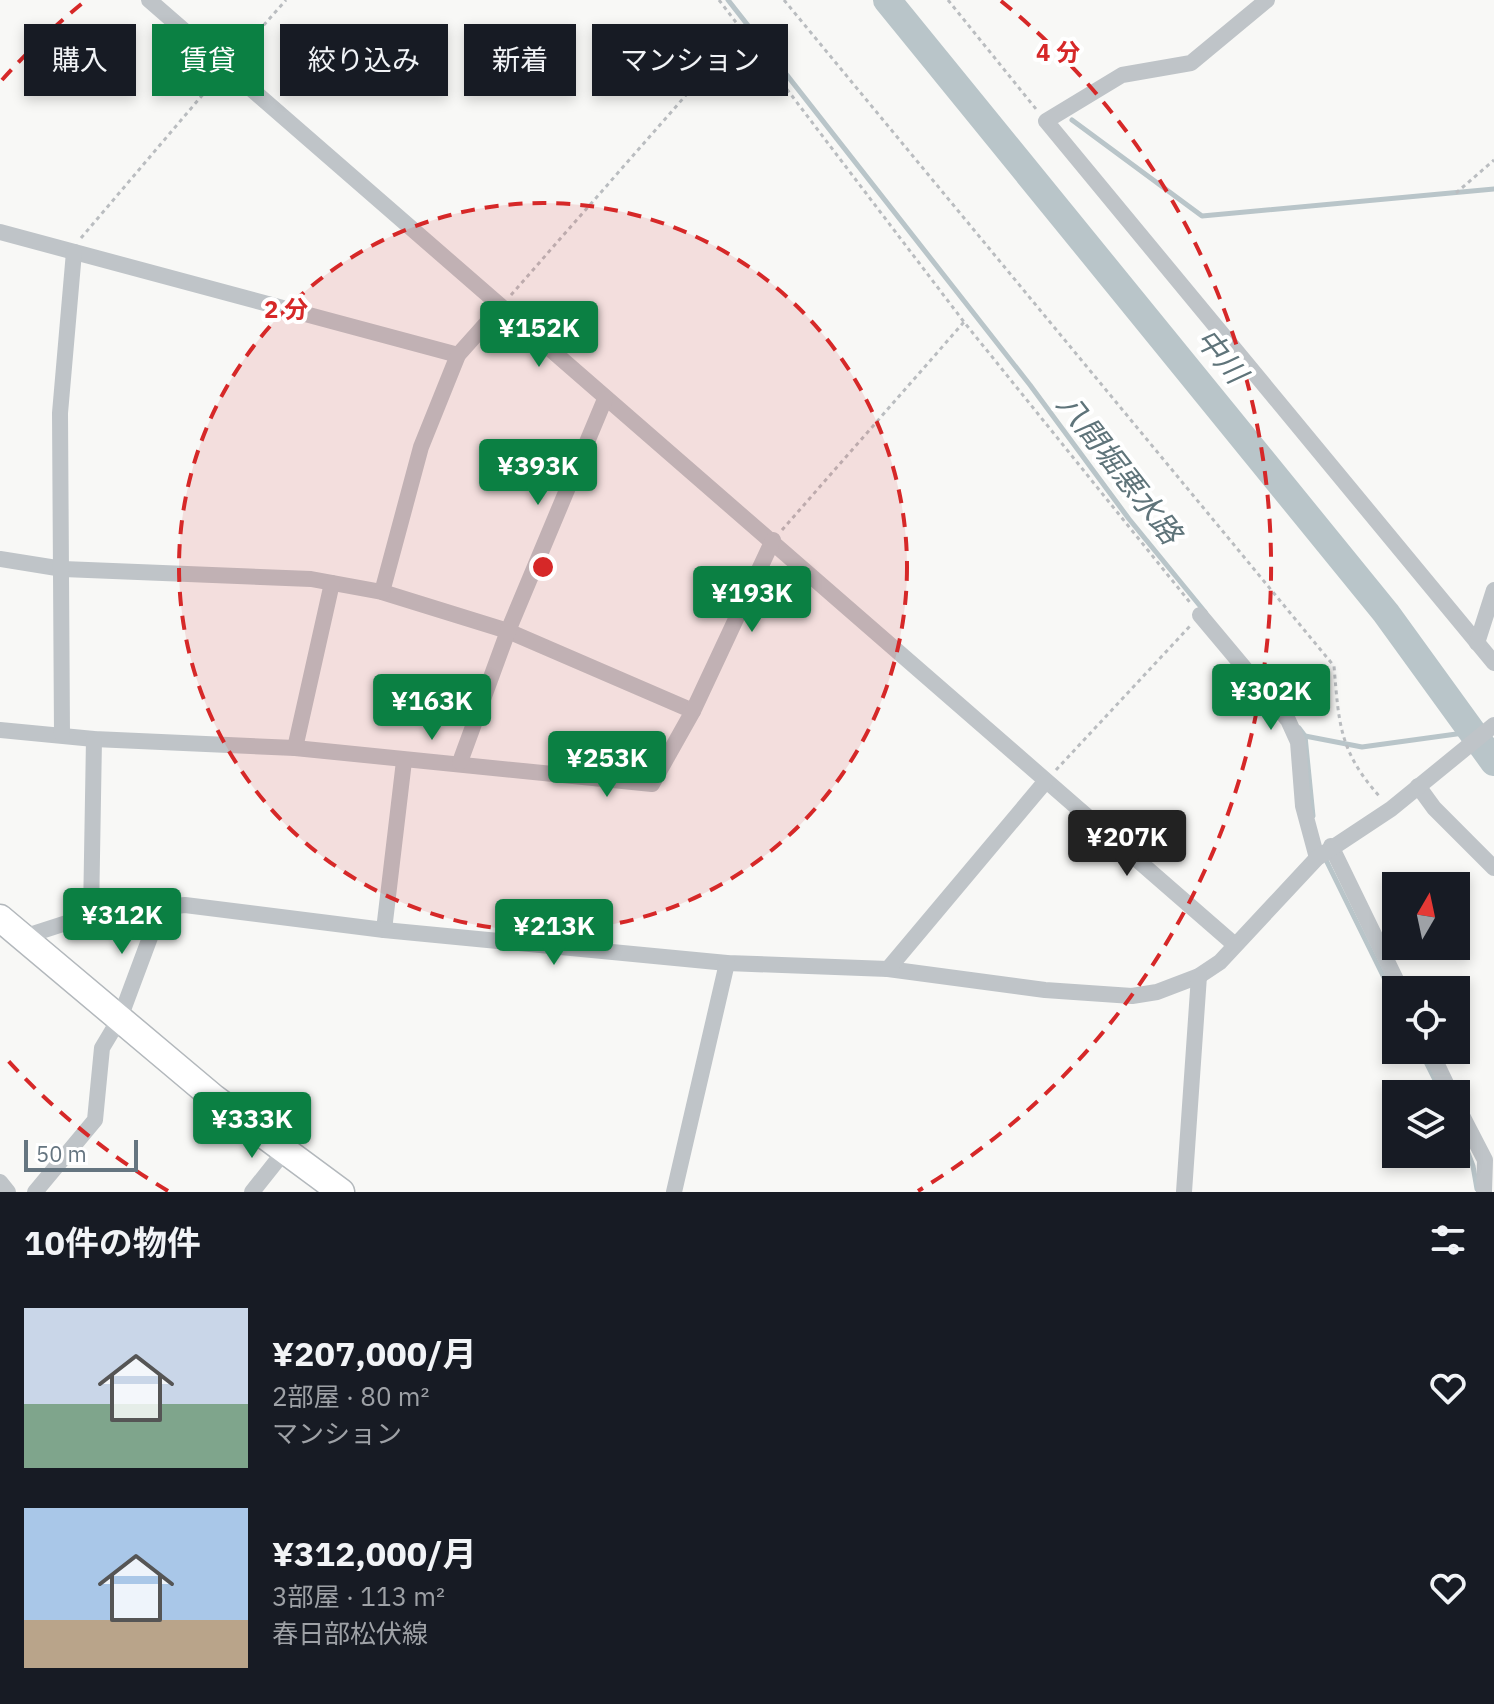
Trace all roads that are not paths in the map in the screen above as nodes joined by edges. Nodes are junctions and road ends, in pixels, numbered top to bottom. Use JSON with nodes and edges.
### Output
{"nodes":[{"id":1,"x":149,"y":0,"type":"edge"},
{"id":2,"x":1267,"y":0,"type":"edge"},
{"id":3,"x":0,"y":232,"type":"edge"},
{"id":4,"x":74,"y":252,"type":"junction"},
{"id":5,"x":500,"y":308,"type":"junction"},
{"id":6,"x":458,"y":355,"type":"junction"},
{"id":7,"x":605,"y":399,"type":"junction"},
{"id":8,"x":773,"y":540,"type":"junction"},
{"id":9,"x":0,"y":559,"type":"edge"},
{"id":10,"x":63,"y":569,"type":"junction"},
{"id":11,"x":332,"y":583,"type":"junction"},
{"id":12,"x":1494,"y":590,"type":"edge"},
{"id":13,"x":382,"y":592,"type":"junction"},
{"id":14,"x":1200,"y":615,"type":"road end"},
{"id":15,"x":508,"y":631,"type":"junction"},
{"id":16,"x":1477,"y":643,"type":"junction"},
{"id":17,"x":1494,"y":663,"type":"edge"},
{"id":18,"x":693,"y":711,"type":"junction"},
{"id":19,"x":1494,"y":725,"type":"edge"},
{"id":20,"x":0,"y":730,"type":"edge"},
{"id":21,"x":62,"y":734,"type":"junction"},
{"id":22,"x":94,"y":739,"type":"junction"},
{"id":23,"x":295,"y":748,"type":"junction"},
{"id":24,"x":404,"y":761,"type":"junction"},
{"id":25,"x":460,"y":762,"type":"junction"},
{"id":26,"x":1045,"y":782,"type":"junction"},
{"id":27,"x":1418,"y":786,"type":"junction"},
{"id":28,"x":1331,"y":846,"type":"junction"},
{"id":29,"x":1317,"y":858,"type":"junction"},
{"id":30,"x":1494,"y":868,"type":"edge"},
{"id":31,"x":161,"y":908,"type":"junction"},
{"id":32,"x":91,"y":915,"type":"junction"},
{"id":33,"x":0,"y":918,"type":"edge"},
{"id":34,"x":384,"y":930,"type":"junction"},
{"id":35,"x":23,"y":937,"type":"junction"},
{"id":36,"x":1235,"y":945,"type":"junction"},
{"id":37,"x":727,"y":963,"type":"junction"},
{"id":38,"x":888,"y":969,"type":"junction"},
{"id":39,"x":1199,"y":976,"type":"junction"},
{"id":40,"x":1394,"y":976,"type":"edge"},
{"id":41,"x":120,"y":1018,"type":"junction"},
{"id":42,"x":1470,"y":1131,"type":"edge"},
{"id":43,"x":283,"y":1153,"type":"junction"},
{"id":44,"x":0,"y":1182,"type":"edge"},
{"id":45,"x":8,"y":1192,"type":"edge"},
{"id":46,"x":35,"y":1192,"type":"edge"},
{"id":47,"x":252,"y":1192,"type":"edge"},
{"id":48,"x":341,"y":1192,"type":"edge"},
{"id":49,"x":674,"y":1192,"type":"edge"},
{"id":50,"x":1184,"y":1192,"type":"edge"},
{"id":51,"x":1484,"y":1192,"type":"edge"}],
"edges":[{"from":1,"to":5,"type":"street"},
{"from":2,"to":16,"type":"street"},
{"from":3,"to":4,"type":"street"},
{"from":4,"to":6,"type":"street"},
{"from":4,"to":10,"type":"street"},
{"from":5,"to":6,"type":"street"},
{"from":5,"to":7,"type":"street"},
{"from":6,"to":13,"type":"street"},
{"from":7,"to":8,"type":"street"},
{"from":7,"to":15,"type":"street"},
{"from":8,"to":18,"type":"street"},
{"from":8,"to":26,"type":"street"},
{"from":9,"to":10,"type":"street"},
{"from":10,"to":11,"type":"street"},
{"from":10,"to":21,"type":"street"},
{"from":11,"to":13,"type":"street"},
{"from":11,"to":23,"type":"street"},
{"from":12,"to":16,"type":"street"},
{"from":13,"to":15,"type":"street"},
{"from":14,"to":29,"type":"street"},
{"from":15,"to":18,"type":"street"},
{"from":15,"to":25,"type":"street"},
{"from":16,"to":17,"type":"street"},
{"from":18,"to":25,"type":"street"},
{"from":19,"to":27,"type":"street"},
{"from":20,"to":21,"type":"street"},
{"from":21,"to":22,"type":"street"},
{"from":22,"to":23,"type":"street"},
{"from":22,"to":32,"type":"street"},
{"from":23,"to":24,"type":"street"},
{"from":24,"to":25,"type":"street"},
{"from":24,"to":34,"type":"street"},
{"from":26,"to":36,"type":"street"},
{"from":26,"to":38,"type":"street"},
{"from":27,"to":28,"type":"street"},
{"from":27,"to":30,"type":"street"},
{"from":28,"to":29,"type":"street"},
{"from":28,"to":40,"type":"street"},
{"from":29,"to":36,"type":"street"},
{"from":31,"to":32,"type":"street"},
{"from":31,"to":34,"type":"street"},
{"from":31,"to":41,"type":"street"},
{"from":32,"to":35,"type":"street"},
{"from":33,"to":35,"type":"main road"},
{"from":34,"to":37,"type":"street"},
{"from":35,"to":41,"type":"main road"},
{"from":36,"to":39,"type":"street"},
{"from":37,"to":38,"type":"street"},
{"from":37,"to":49,"type":"street"},
{"from":38,"to":39,"type":"street"},
{"from":39,"to":50,"type":"street"},
{"from":41,"to":43,"type":"main road"},
{"from":41,"to":46,"type":"street"},
{"from":42,"to":51,"type":"street"},
{"from":43,"to":47,"type":"street"},
{"from":43,"to":48,"type":"main road"},
{"from":44,"to":45,"type":"street"}]}
